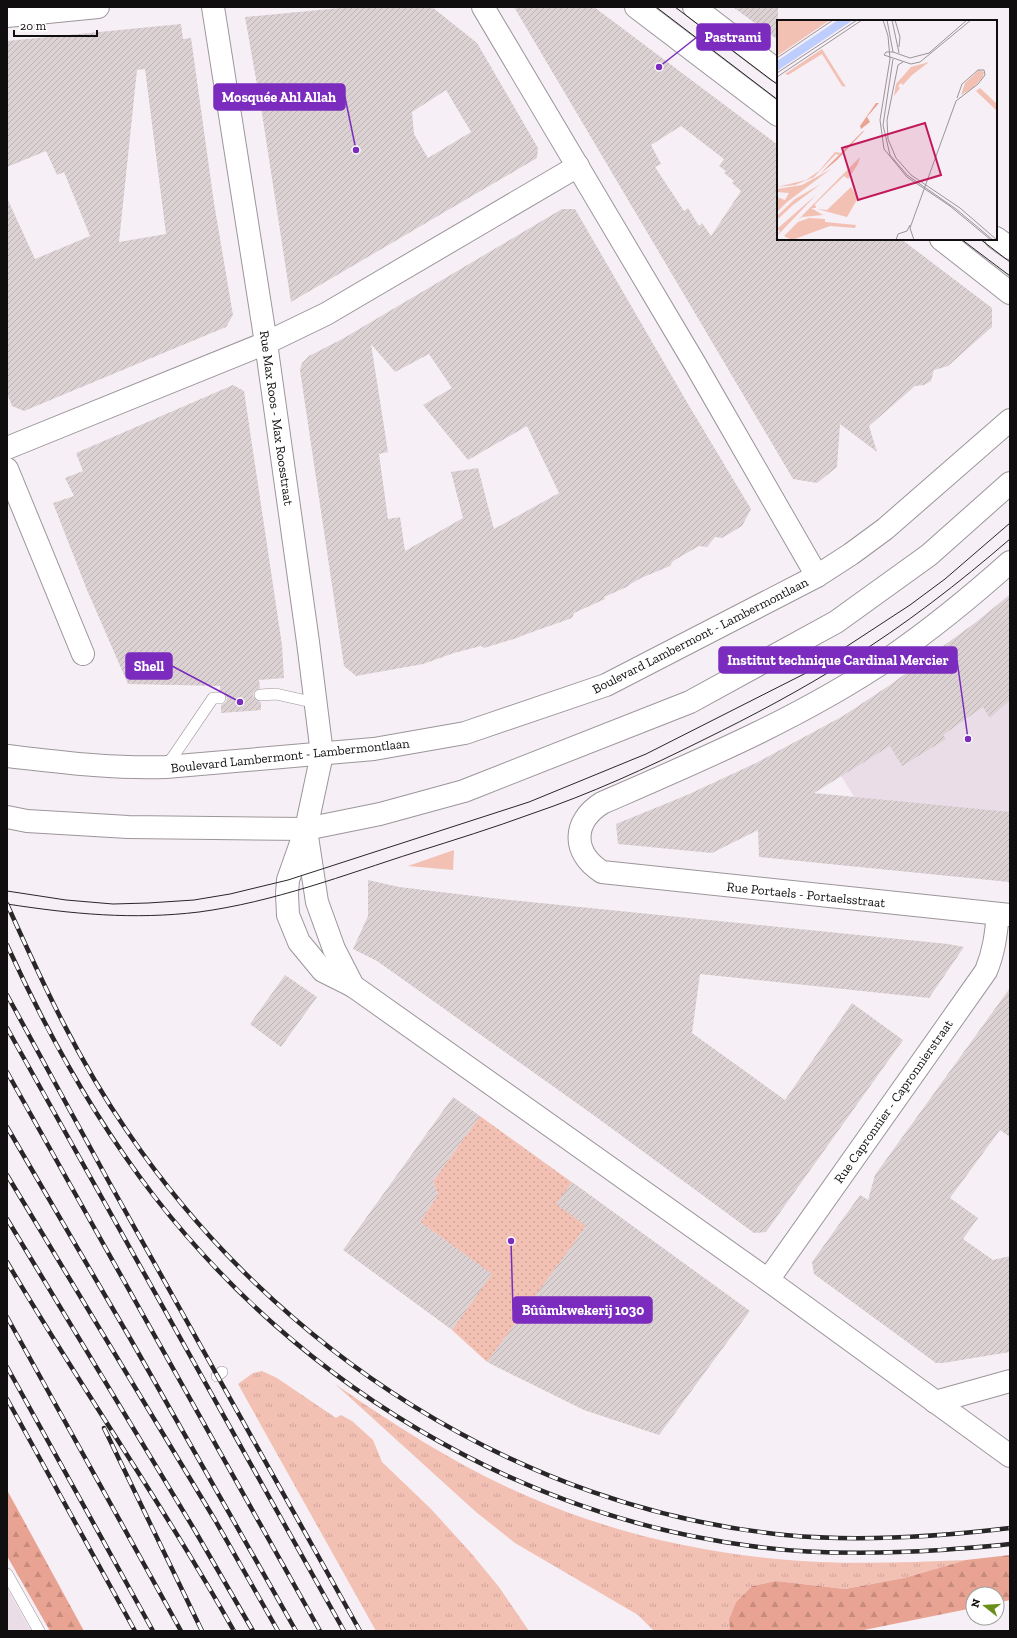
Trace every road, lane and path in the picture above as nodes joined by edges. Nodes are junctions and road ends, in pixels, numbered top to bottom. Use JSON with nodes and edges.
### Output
{"nodes":[{"id":1,"x":98,"y":7,"type":"edge"},
{"id":2,"x":213,"y":7,"type":"edge"},
{"id":3,"x":484,"y":7,"type":"edge"},
{"id":4,"x":636,"y":7,"type":"edge"},
{"id":5,"x":694,"y":7,"type":"edge"},
{"id":6,"x":7,"y":16,"type":"edge"},
{"id":7,"x":777,"y":70,"type":"edge"},
{"id":8,"x":777,"y":114,"type":"edge"},
{"id":9,"x":578,"y":166,"type":"junction"},
{"id":10,"x":997,"y":239,"type":"edge"},
{"id":11,"x":942,"y":240,"type":"edge"},
{"id":12,"x":1010,"y":248,"type":"edge"},
{"id":13,"x":1010,"y":293,"type":"edge"},
{"id":14,"x":266,"y":343,"type":"junction"},
{"id":15,"x":1010,"y":420,"type":"edge"},
{"id":16,"x":7,"y":448,"type":"edge"},
{"id":17,"x":7,"y":469,"type":"edge"},
{"id":18,"x":1010,"y":484,"type":"edge"},
{"id":19,"x":1010,"y":562,"type":"edge"},
{"id":20,"x":817,"y":576,"type":"junction"},
{"id":21,"x":83,"y":654,"type":"dead end"},
{"id":22,"x":260,"y":695,"type":"dead end"},
{"id":23,"x":220,"y":698,"type":"dead end"},
{"id":24,"x":316,"y":703,"type":"junction"},
{"id":25,"x":322,"y":754,"type":"junction"},
{"id":26,"x":7,"y":756,"type":"edge"},
{"id":27,"x":166,"y":767,"type":"junction"},
{"id":28,"x":17,"y":819,"type":"edge"},
{"id":29,"x":306,"y":829,"type":"junction"},
{"id":30,"x":1004,"y":915,"type":"edge"},
{"id":31,"x":353,"y":986,"type":"junction"},
{"id":32,"x":768,"y":1280,"type":"junction"},
{"id":33,"x":1010,"y":1381,"type":"edge"},
{"id":34,"x":935,"y":1402,"type":"junction"},
{"id":35,"x":1010,"y":1456,"type":"edge"},
{"id":36,"x":7,"y":1574,"type":"edge"},
{"id":37,"x":39,"y":1631,"type":"edge"}],
"edges":[{"from":1,"to":6,"type":"street"},
{"from":2,"to":14,"type":"street","name":"Rue Max Roos - Max Roosstraat"},
{"from":3,"to":9,"type":"street"},
{"from":4,"to":8,"type":"street"},
{"from":5,"to":7,"type":"street"},
{"from":9,"to":14,"type":"street"},
{"from":9,"to":20,"type":"street"},
{"from":10,"to":12,"type":"street"},
{"from":11,"to":13,"type":"street"},
{"from":14,"to":16,"type":"street"},
{"from":14,"to":24,"type":"street","name":"Rue Max Roos - Max Roosstraat"},
{"from":15,"to":20,"type":"street","name":"Boulevard Lambermont - Lambermontlaan"},
{"from":17,"to":21,"type":"street"},
{"from":18,"to":29,"type":"street"},
{"from":19,"to":30,"type":"street","name":"Rue Portaels - Portaelsstraat"},
{"from":20,"to":25,"type":"street","name":"Boulevard Lambermont - Lambermontlaan"},
{"from":22,"to":24,"type":"lane"},
{"from":23,"to":27,"type":"lane"},
{"from":24,"to":25,"type":"street","name":"Rue Max Roos - Max Roosstraat"},
{"from":25,"to":27,"type":"street","name":"Boulevard Lambermont - Lambermontlaan"},
{"from":25,"to":29,"type":"street","name":"Rue Max Roos - Max Roosstraat"},
{"from":26,"to":27,"type":"street","name":"Boulevard Lambermont - Lambermontlaan"},
{"from":28,"to":29,"type":"street"},
{"from":29,"to":31,"type":"street"},
{"from":29,"to":31,"type":"street"},
{"from":30,"to":32,"type":"street","name":"Rue Capronnier - Capronnierstraat"},
{"from":31,"to":32,"type":"street"},
{"from":32,"to":34,"type":"street"},
{"from":33,"to":34,"type":"street"},
{"from":34,"to":35,"type":"street"},
{"from":36,"to":37,"type":"lane"}]}
